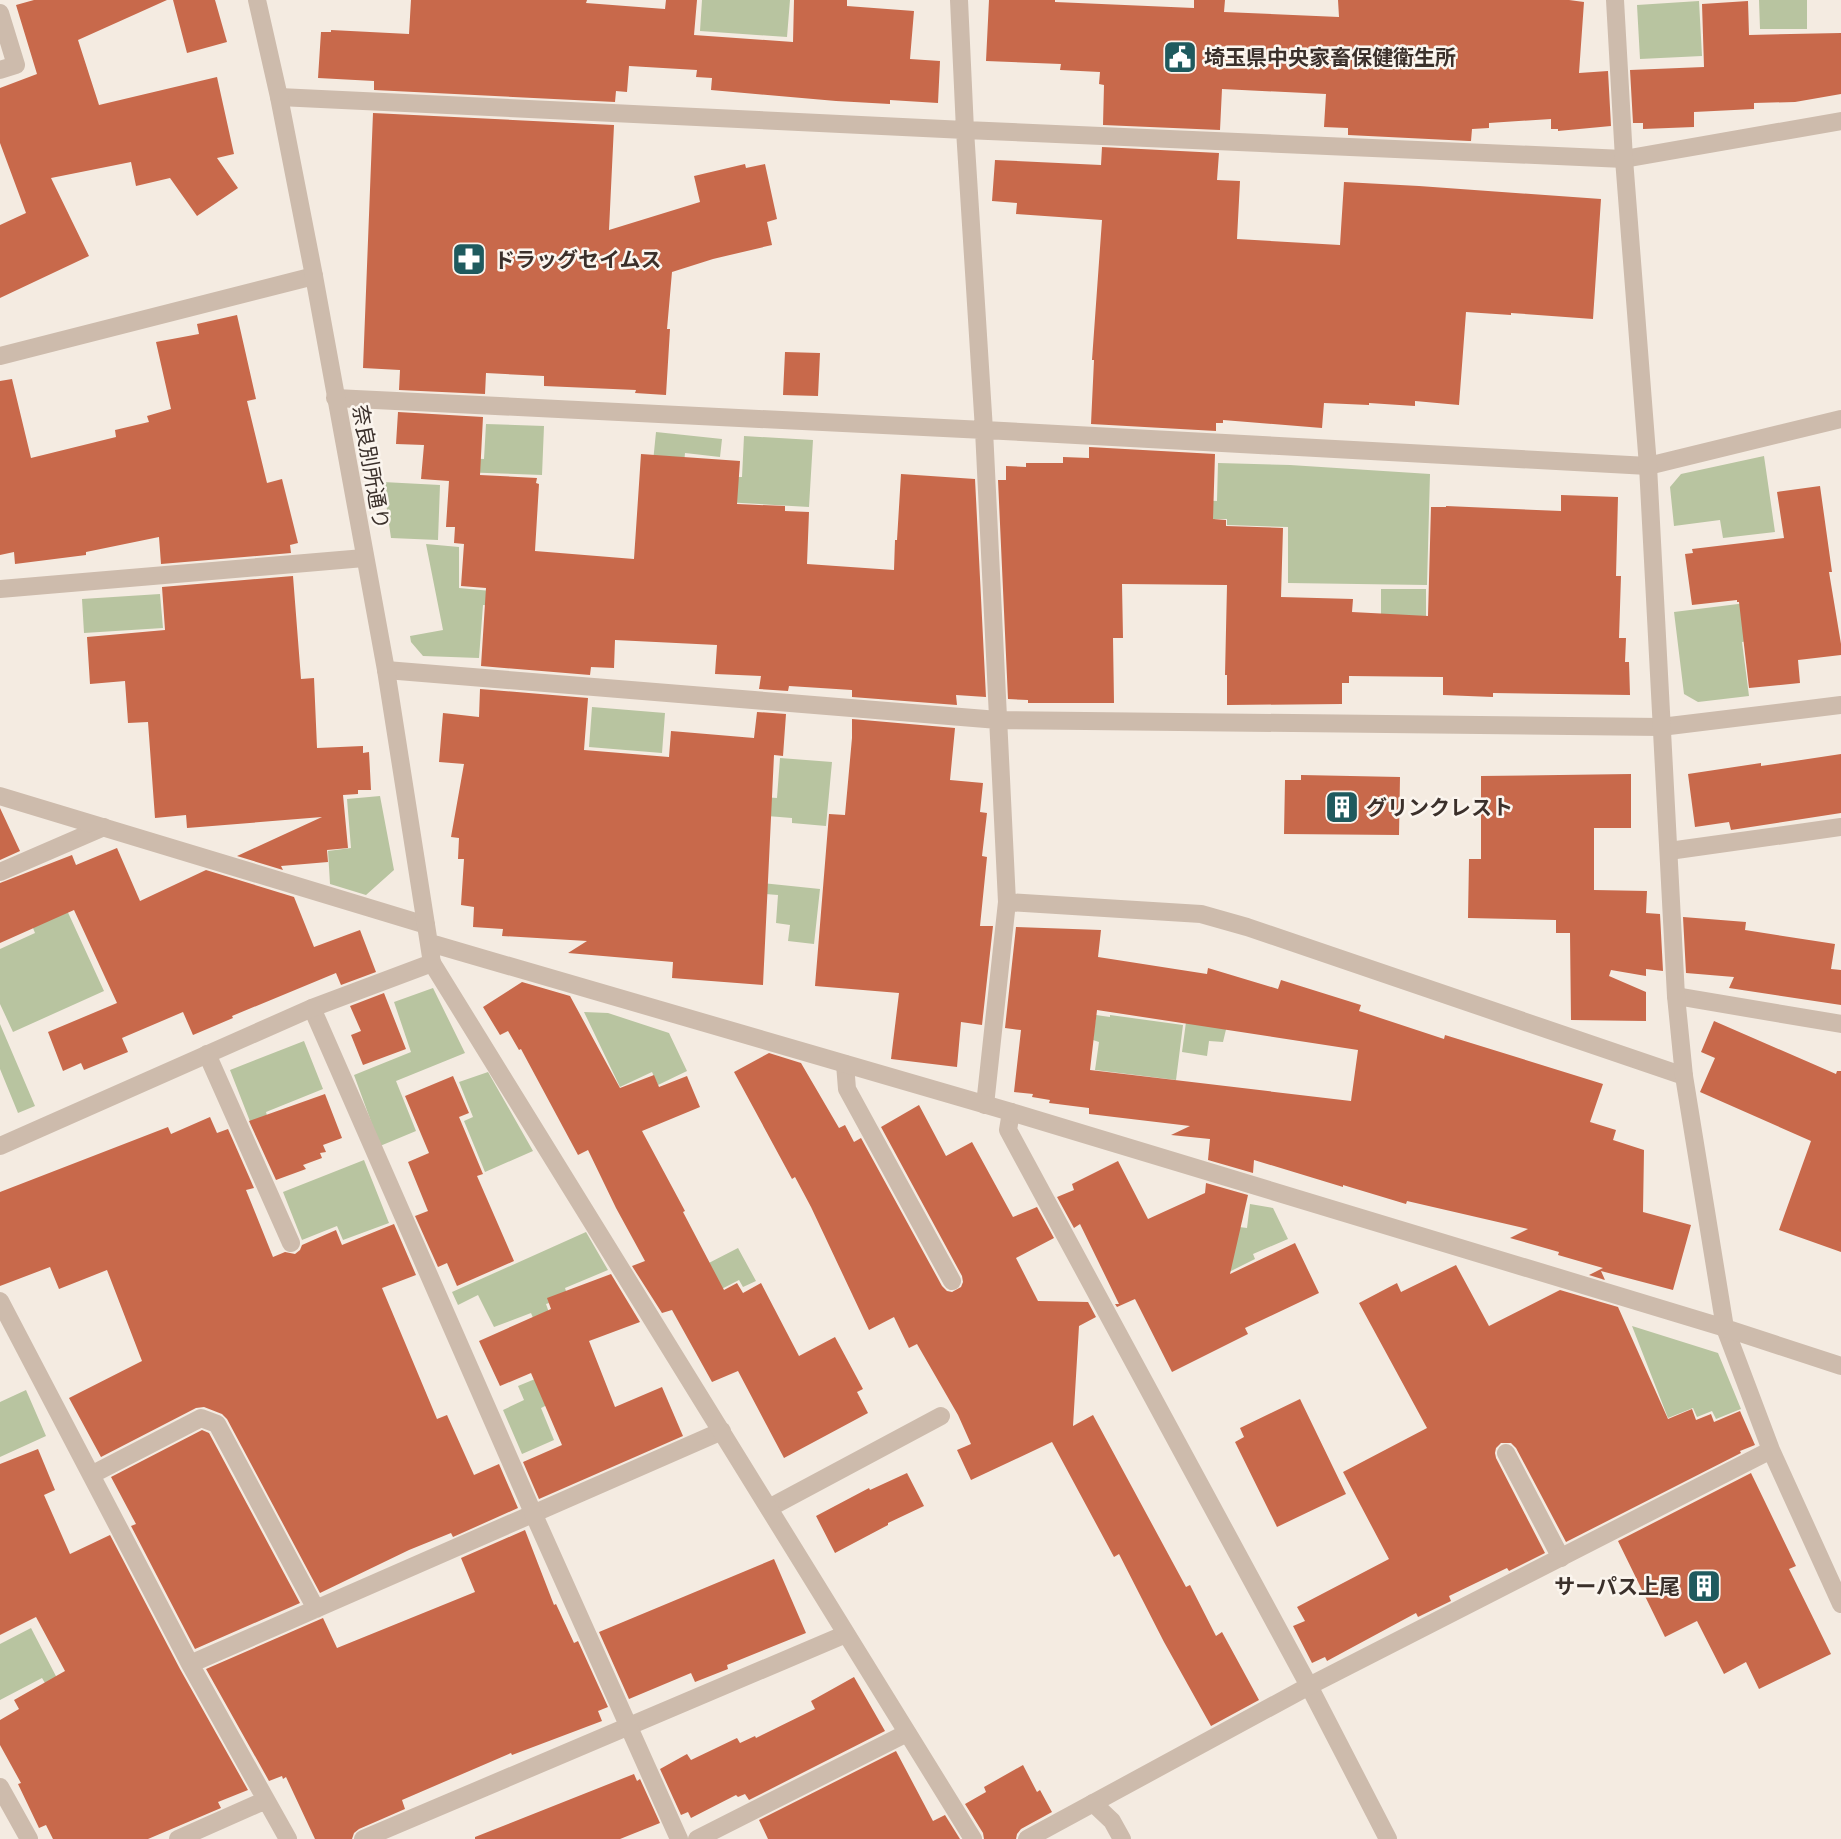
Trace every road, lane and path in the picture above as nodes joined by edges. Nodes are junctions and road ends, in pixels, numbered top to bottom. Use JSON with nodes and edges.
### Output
{"nodes":[{"id":1,"x":257,"y":0,"type":"edge"},
{"id":2,"x":959,"y":0,"type":"edge"},
{"id":3,"x":1615,"y":0,"type":"edge"},
{"id":4,"x":0,"y":13,"type":"edge"},
{"id":5,"x":0,"y":69,"type":"edge"},
{"id":6,"x":279,"y":97,"type":"junction"},
{"id":7,"x":1841,"y":121,"type":"edge"},
{"id":8,"x":965,"y":130,"type":"junction"},
{"id":9,"x":1625,"y":159,"type":"junction"},
{"id":10,"x":314,"y":276,"type":"junction"},
{"id":11,"x":0,"y":356,"type":"edge"},
{"id":12,"x":335,"y":398,"type":"junction"},
{"id":13,"x":1841,"y":419,"type":"edge"},
{"id":14,"x":984,"y":430,"type":"junction"},
{"id":15,"x":1648,"y":466,"type":"junction"},
{"id":16,"x":364,"y":558,"type":"junction"},
{"id":17,"x":0,"y":589,"type":"edge"},
{"id":18,"x":386,"y":670,"type":"junction"},
{"id":19,"x":1841,"y":705,"type":"edge"},
{"id":20,"x":998,"y":720,"type":"junction"},
{"id":21,"x":1661,"y":727,"type":"junction"},
{"id":22,"x":0,"y":796,"type":"edge"},
{"id":23,"x":104,"y":827,"type":"junction"},
{"id":24,"x":1841,"y":827,"type":"edge"},
{"id":25,"x":1669,"y":851,"type":"junction"},
{"id":26,"x":0,"y":872,"type":"edge"},
{"id":27,"x":1007,"y":902,"type":"junction"},
{"id":28,"x":426,"y":925,"type":"junction"},
{"id":29,"x":430,"y":943,"type":"junction"},
{"id":30,"x":432,"y":963,"type":"junction"},
{"id":31,"x":1676,"y":996,"type":"junction"},
{"id":32,"x":312,"y":1008,"type":"junction"},
{"id":33,"x":1841,"y":1024,"type":"edge"},
{"id":34,"x":207,"y":1054,"type":"junction"},
{"id":35,"x":845,"y":1064,"type":"junction"},
{"id":36,"x":1684,"y":1076,"type":"junction"},
{"id":37,"x":985,"y":1105,"type":"junction"},
{"id":38,"x":1011,"y":1112,"type":"junction"},
{"id":39,"x":0,"y":1146,"type":"edge"},
{"id":40,"x":292,"y":1243,"type":"dead end"},
{"id":41,"x":952,"y":1281,"type":"dead end"},
{"id":42,"x":0,"y":1301,"type":"edge"},
{"id":43,"x":1725,"y":1328,"type":"junction"},
{"id":44,"x":1841,"y":1366,"type":"edge"},
{"id":45,"x":941,"y":1416,"type":"dead end"},
{"id":46,"x":722,"y":1431,"type":"junction"},
{"id":47,"x":1771,"y":1450,"type":"junction"},
{"id":48,"x":1506,"y":1453,"type":"dead end"},
{"id":49,"x":91,"y":1475,"type":"junction"},
{"id":50,"x":769,"y":1508,"type":"junction"},
{"id":51,"x":534,"y":1514,"type":"junction"},
{"id":52,"x":1560,"y":1558,"type":"junction"},
{"id":53,"x":1841,"y":1604,"type":"edge"},
{"id":54,"x":316,"y":1609,"type":"junction"},
{"id":55,"x":846,"y":1634,"type":"junction"},
{"id":56,"x":190,"y":1664,"type":"junction"},
{"id":57,"x":1309,"y":1686,"type":"junction"},
{"id":58,"x":628,"y":1725,"type":"junction"},
{"id":59,"x":907,"y":1733,"type":"junction"},
{"id":60,"x":0,"y":1787,"type":"edge"},
{"id":61,"x":267,"y":1800,"type":"junction"},
{"id":62,"x":1093,"y":1803,"type":"junction"},
{"id":63,"x":29,"y":1839,"type":"edge"},
{"id":64,"x":178,"y":1839,"type":"edge"},
{"id":65,"x":288,"y":1839,"type":"edge"},
{"id":66,"x":363,"y":1839,"type":"edge"},
{"id":67,"x":678,"y":1839,"type":"edge"},
{"id":68,"x":697,"y":1839,"type":"edge"},
{"id":69,"x":973,"y":1839,"type":"edge"},
{"id":70,"x":1027,"y":1839,"type":"edge"},
{"id":71,"x":1122,"y":1839,"type":"edge"},
{"id":72,"x":1388,"y":1839,"type":"edge"}],
"edges":[{"from":1,"to":6,"type":"street","name":"奈良別所通り"},
{"from":2,"to":8,"type":"street"},
{"from":3,"to":9,"type":"street"},
{"from":4,"to":5,"type":"street"},
{"from":6,"to":8,"type":"street"},
{"from":6,"to":10,"type":"street","name":"奈良別所通り"},
{"from":7,"to":9,"type":"street"},
{"from":8,"to":9,"type":"street"},
{"from":8,"to":14,"type":"street"},
{"from":9,"to":15,"type":"street"},
{"from":10,"to":11,"type":"street"},
{"from":10,"to":12,"type":"street","name":"奈良別所通り"},
{"from":12,"to":14,"type":"street"},
{"from":12,"to":16,"type":"street","name":"奈良別所通り"},
{"from":13,"to":15,"type":"street"},
{"from":14,"to":15,"type":"street"},
{"from":14,"to":20,"type":"street"},
{"from":15,"to":21,"type":"street"},
{"from":16,"to":17,"type":"street"},
{"from":16,"to":18,"type":"street","name":"奈良別所通り"},
{"from":18,"to":20,"type":"street"},
{"from":18,"to":28,"type":"street","name":"奈良別所通り"},
{"from":19,"to":21,"type":"street"},
{"from":20,"to":21,"type":"street"},
{"from":20,"to":27,"type":"street"},
{"from":21,"to":25,"type":"street"},
{"from":22,"to":23,"type":"street"},
{"from":23,"to":26,"type":"street"},
{"from":23,"to":28,"type":"street"},
{"from":24,"to":25,"type":"street"},
{"from":25,"to":31,"type":"street"},
{"from":27,"to":36,"type":"street"},
{"from":27,"to":37,"type":"street"},
{"from":28,"to":29,"type":"street","name":"奈良別所通り"},
{"from":29,"to":30,"type":"street","name":"奈良別所通り"},
{"from":29,"to":35,"type":"street"},
{"from":30,"to":32,"type":"street"},
{"from":30,"to":46,"type":"street"},
{"from":31,"to":33,"type":"street"},
{"from":31,"to":36,"type":"street"},
{"from":32,"to":34,"type":"street"},
{"from":32,"to":51,"type":"street"},
{"from":34,"to":39,"type":"street"},
{"from":34,"to":40,"type":"street"},
{"from":35,"to":37,"type":"street"},
{"from":35,"to":41,"type":"street"},
{"from":36,"to":43,"type":"street"},
{"from":37,"to":38,"type":"street"},
{"from":38,"to":43,"type":"street"},
{"from":38,"to":57,"type":"street"},
{"from":42,"to":49,"type":"street"},
{"from":43,"to":44,"type":"street"},
{"from":43,"to":47,"type":"street"},
{"from":45,"to":50,"type":"street"},
{"from":46,"to":50,"type":"street"},
{"from":46,"to":51,"type":"street"},
{"from":47,"to":52,"type":"street"},
{"from":47,"to":53,"type":"street"},
{"from":48,"to":52,"type":"street"},
{"from":49,"to":54,"type":"street"},
{"from":49,"to":56,"type":"street"},
{"from":50,"to":55,"type":"street"},
{"from":51,"to":54,"type":"street"},
{"from":51,"to":58,"type":"street"},
{"from":52,"to":57,"type":"street"},
{"from":54,"to":56,"type":"street"},
{"from":55,"to":58,"type":"street"},
{"from":55,"to":59,"type":"street"},
{"from":56,"to":61,"type":"street"},
{"from":57,"to":62,"type":"street"},
{"from":57,"to":72,"type":"street"},
{"from":58,"to":66,"type":"street"},
{"from":58,"to":67,"type":"street"},
{"from":59,"to":68,"type":"street"},
{"from":59,"to":69,"type":"street"},
{"from":60,"to":63,"type":"street"},
{"from":61,"to":64,"type":"street"},
{"from":61,"to":65,"type":"street"},
{"from":62,"to":70,"type":"street"},
{"from":62,"to":71,"type":"street"}]}
